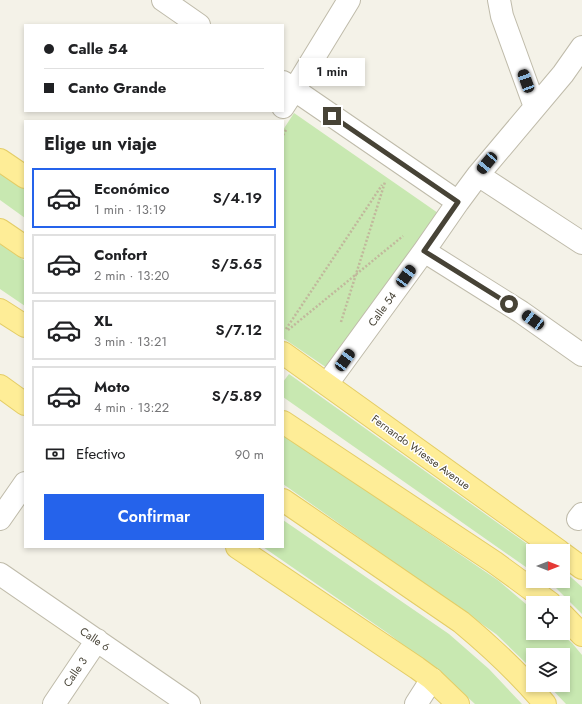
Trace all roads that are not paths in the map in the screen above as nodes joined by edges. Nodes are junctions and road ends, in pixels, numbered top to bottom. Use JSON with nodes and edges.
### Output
{"nodes":[{"id":1,"x":163,"y":0,"type":"edge"},
{"id":2,"x":349,"y":0,"type":"edge"},
{"id":3,"x":499,"y":0,"type":"edge"},
{"id":4,"x":198,"y":24,"type":"edge"},
{"id":5,"x":582,"y":47,"type":"edge"},
{"id":6,"x":287,"y":93,"type":"edge"},
{"id":7,"x":535,"y":107,"type":"junction"},
{"id":8,"x":0,"y":160,"type":"edge"},
{"id":9,"x":478,"y":175,"type":"junction"},
{"id":10,"x":24,"y":176,"type":"edge"},
{"id":11,"x":458,"y":202,"type":"junction"},
{"id":12,"x":0,"y":230,"type":"edge"},
{"id":13,"x":582,"y":243,"type":"edge"},
{"id":14,"x":24,"y":246,"type":"edge"},
{"id":15,"x":424,"y":251,"type":"junction"},
{"id":16,"x":0,"y":310,"type":"edge"},
{"id":17,"x":24,"y":325,"type":"edge"},
{"id":18,"x":284,"y":355,"type":"edge"},
{"id":19,"x":582,"y":355,"type":"edge"},
{"id":20,"x":327,"y":384,"type":"junction"},
{"id":21,"x":0,"y":386,"type":"edge"},
{"id":22,"x":24,"y":403,"type":"edge"},
{"id":23,"x":284,"y":423,"type":"edge"},
{"id":24,"x":24,"y":484,"type":"edge"},
{"id":25,"x":284,"y":501,"type":"edge"},
{"id":26,"x":0,"y":519,"type":"edge"},
{"id":27,"x":549,"y":544,"type":"edge"},
{"id":28,"x":238,"y":548,"type":"edge"},
{"id":29,"x":570,"y":559,"type":"edge"},
{"id":30,"x":582,"y":568,"type":"edge"},
{"id":31,"x":0,"y":574,"type":"edge"},
{"id":32,"x":540,"y":596,"type":"edge"},
{"id":33,"x":570,"y":623,"type":"edge"},
{"id":34,"x":582,"y":635,"type":"edge"},
{"id":35,"x":97,"y":640,"type":"junction"},
{"id":36,"x":432,"y":679,"type":"junction"},
{"id":37,"x":54,"y":704,"type":"edge"},
{"id":38,"x":189,"y":704,"type":"edge"},
{"id":39,"x":416,"y":704,"type":"edge"},
{"id":40,"x":458,"y":704,"type":"edge"},
{"id":41,"x":545,"y":704,"type":"edge"}],
"edges":[{"from":1,"to":4,"type":"street"},
{"from":2,"to":6,"type":"street"},
{"from":3,"to":7,"type":"street"},
{"from":5,"to":7,"type":"street","name":"Calle 54"},
{"from":6,"to":11,"type":"street"},
{"from":7,"to":9,"type":"street","name":"Calle 54"},
{"from":8,"to":10,"type":"main road"},
{"from":9,"to":11,"type":"street","name":"Calle 54"},
{"from":9,"to":13,"type":"street"},
{"from":11,"to":15,"type":"street","name":"Calle 54"},
{"from":12,"to":14,"type":"main road"},
{"from":15,"to":19,"type":"street"},
{"from":15,"to":20,"type":"street","name":"Calle 54"},
{"from":16,"to":17,"type":"main road"},
{"from":18,"to":20,"type":"main road","name":"Fernando Wiesse Avenue"},
{"from":20,"to":27,"type":"main road","name":"Fernando Wiesse Avenue"},
{"from":21,"to":22,"type":"main road"},
{"from":23,"to":32,"type":"main road"},
{"from":24,"to":26,"type":"street"},
{"from":25,"to":41,"type":"main road"},
{"from":28,"to":36,"type":"main road"},
{"from":29,"to":30,"type":"main road"},
{"from":31,"to":35,"type":"street","name":"Calle 6"},
{"from":33,"to":34,"type":"main road"},
{"from":35,"to":37,"type":"street","name":"Calle 3"},
{"from":35,"to":38,"type":"street","name":"Calle 6"},
{"from":36,"to":39,"type":"street"},
{"from":36,"to":40,"type":"main road"}]}
